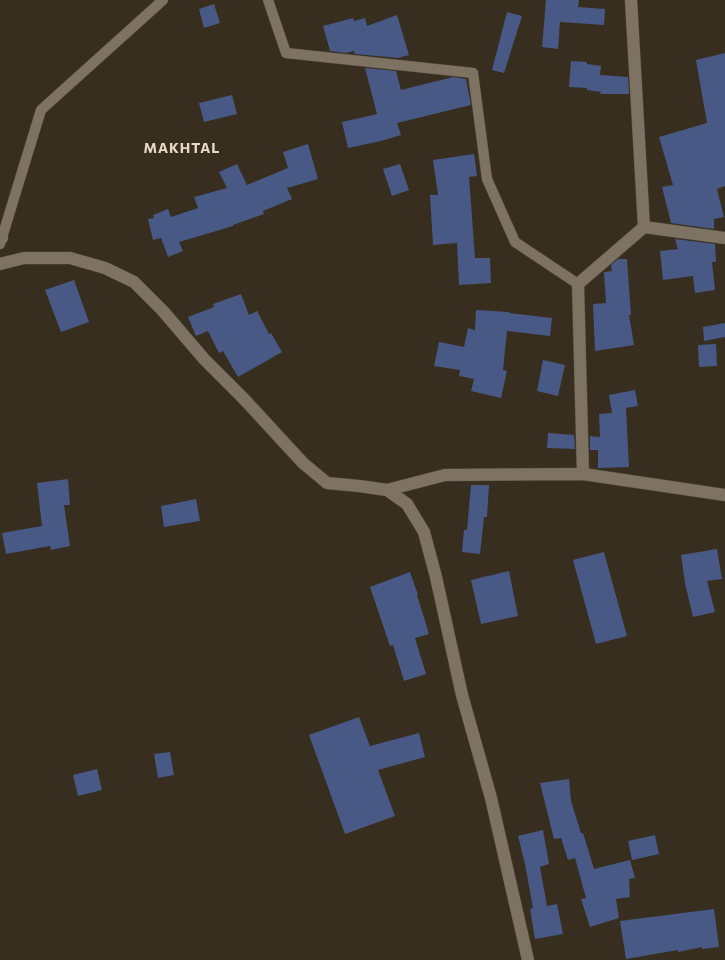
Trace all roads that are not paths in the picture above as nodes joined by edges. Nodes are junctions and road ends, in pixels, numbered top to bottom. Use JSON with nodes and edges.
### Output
{"nodes":[{"id":1,"x":164,"y":0,"type":"edge"},
{"id":2,"x":268,"y":0,"type":"edge"},
{"id":3,"x":631,"y":0,"type":"edge"},
{"id":4,"x":644,"y":227,"type":"junction"},
{"id":5,"x":725,"y":238,"type":"edge"},
{"id":6,"x":1,"y":239,"type":"edge"},
{"id":7,"x":0,"y":264,"type":"edge"},
{"id":8,"x":578,"y":284,"type":"junction"},
{"id":9,"x":583,"y":474,"type":"junction"},
{"id":10,"x":387,"y":490,"type":"junction"},
{"id":11,"x":725,"y":496,"type":"edge"},
{"id":12,"x":528,"y":960,"type":"edge"}],
"edges":[{"from":1,"to":6,"type":"lane"},
{"from":2,"to":8,"type":"lane"},
{"from":3,"to":4,"type":"street"},
{"from":4,"to":5,"type":"street"},
{"from":4,"to":8,"type":"street"},
{"from":7,"to":10,"type":"street"},
{"from":8,"to":9,"type":"street"},
{"from":9,"to":10,"type":"street"},
{"from":9,"to":11,"type":"street"},
{"from":10,"to":12,"type":"street"}]}
